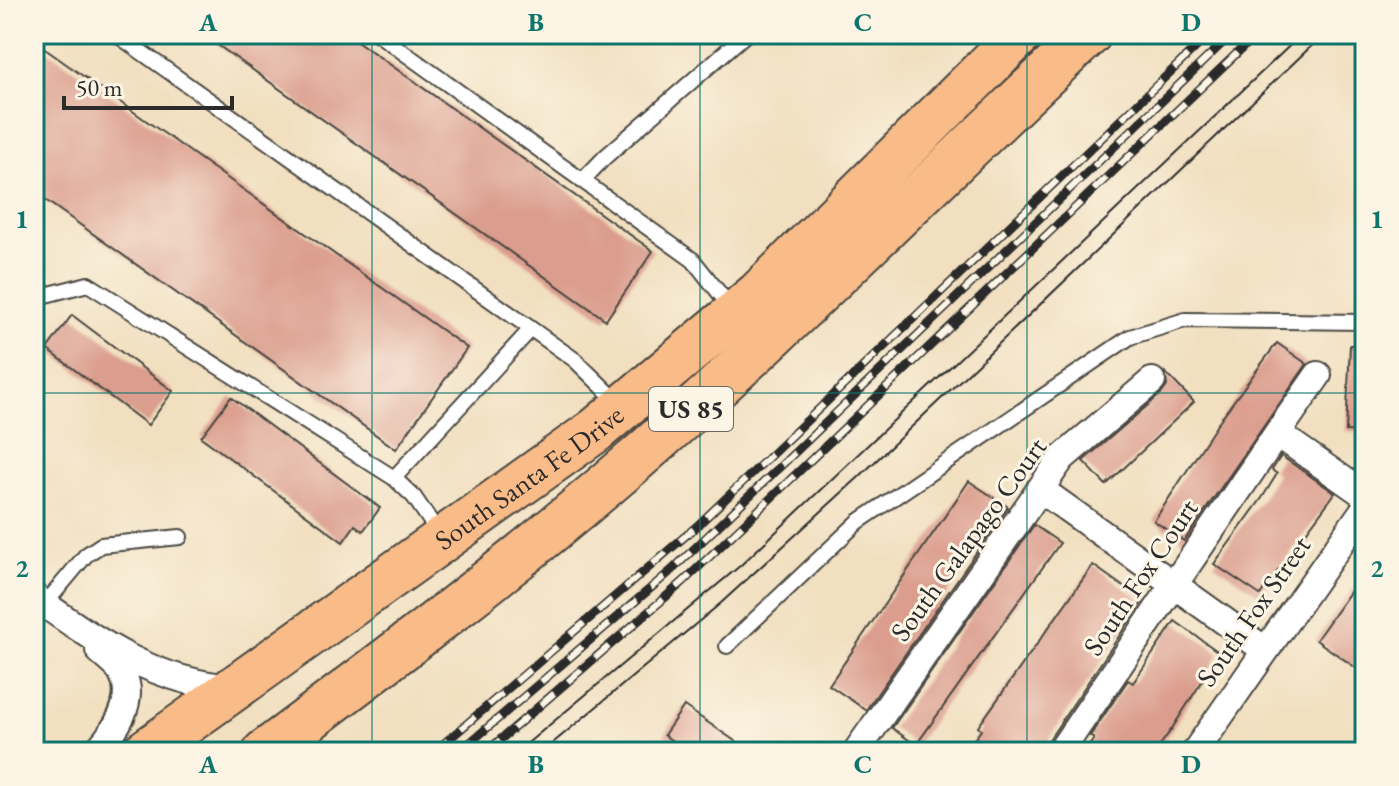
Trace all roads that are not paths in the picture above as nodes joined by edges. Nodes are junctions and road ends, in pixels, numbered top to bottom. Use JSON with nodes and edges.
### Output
{"nodes":[{"id":1,"x":116,"y":34,"type":"edge"},
{"id":2,"x":378,"y":34,"type":"edge"},
{"id":3,"x":746,"y":34,"type":"edge"},
{"id":4,"x":1020,"y":34,"type":"edge"},
{"id":5,"x":1089,"y":34,"type":"edge"},
{"id":6,"x":582,"y":181,"type":"junction"},
{"id":7,"x":34,"y":298,"type":"edge"},
{"id":8,"x":735,"y":313,"type":"junction"},
{"id":9,"x":1365,"y":322,"type":"edge"},
{"id":10,"x":531,"y":329,"type":"junction"},
{"id":11,"x":1318,"y":375,"type":"dead end"},
{"id":12,"x":1152,"y":381,"type":"dead end"},
{"id":13,"x":623,"y":407,"type":"junction"},
{"id":14,"x":1274,"y":438,"type":"junction"},
{"id":15,"x":394,"y":478,"type":"junction"},
{"id":16,"x":1040,"y":489,"type":"junction"},
{"id":17,"x":1365,"y":495,"type":"edge"},
{"id":18,"x":1365,"y":508,"type":"edge"},
{"id":19,"x":180,"y":537,"type":"dead end"},
{"id":20,"x":443,"y":539,"type":"junction"},
{"id":21,"x":1173,"y":584,"type":"junction"},
{"id":22,"x":39,"y":601,"type":"edge"},
{"id":23,"x":74,"y":625,"type":"junction"},
{"id":24,"x":727,"y":646,"type":"dead end"},
{"id":25,"x":1265,"y":650,"type":"junction"},
{"id":26,"x":237,"y":688,"type":"junction"},
{"id":27,"x":96,"y":752,"type":"edge"},
{"id":28,"x":145,"y":752,"type":"edge"},
{"id":29,"x":265,"y":752,"type":"edge"},
{"id":30,"x":856,"y":752,"type":"edge"},
{"id":31,"x":1060,"y":752,"type":"edge"},
{"id":32,"x":1195,"y":752,"type":"edge"}],
"edges":[{"from":1,"to":10,"type":"lane"},
{"from":2,"to":6,"type":"lane"},
{"from":3,"to":6,"type":"lane"},
{"from":4,"to":8,"type":"highway","name":"South Santa Fe Drive","number":"US 85"},
{"from":5,"to":29,"type":"highway","name":"South Santa Fe Drive","number":"US 85"},
{"from":6,"to":8,"type":"lane"},
{"from":7,"to":15,"type":"lane"},
{"from":8,"to":13,"type":"highway","name":"South Santa Fe Drive","number":"US 85"},
{"from":9,"to":24,"type":"lane"},
{"from":10,"to":13,"type":"lane"},
{"from":10,"to":15,"type":"lane"},
{"from":11,"to":14,"type":"street","name":"South Fox Court"},
{"from":12,"to":16,"type":"street","name":"South Galapago Court"},
{"from":13,"to":20,"type":"highway","name":"South Santa Fe Drive","number":"US 85"},
{"from":14,"to":17,"type":"street"},
{"from":14,"to":21,"type":"street","name":"South Fox Court"},
{"from":15,"to":20,"type":"lane"},
{"from":16,"to":21,"type":"street"},
{"from":16,"to":30,"type":"street","name":"South Galapago Court"},
{"from":18,"to":25,"type":"street","name":"South Fox Street"},
{"from":19,"to":22,"type":"lane"},
{"from":20,"to":26,"type":"highway","name":"South Santa Fe Drive","number":"US 85"},
{"from":21,"to":25,"type":"street"},
{"from":21,"to":31,"type":"street","name":"South Fox Court"},
{"from":22,"to":23,"type":"street"},
{"from":23,"to":26,"type":"street"},
{"from":23,"to":27,"type":"street"},
{"from":25,"to":32,"type":"street","name":"South Fox Street"},
{"from":26,"to":28,"type":"highway","name":"South Santa Fe Drive","number":"US 85"}]}
